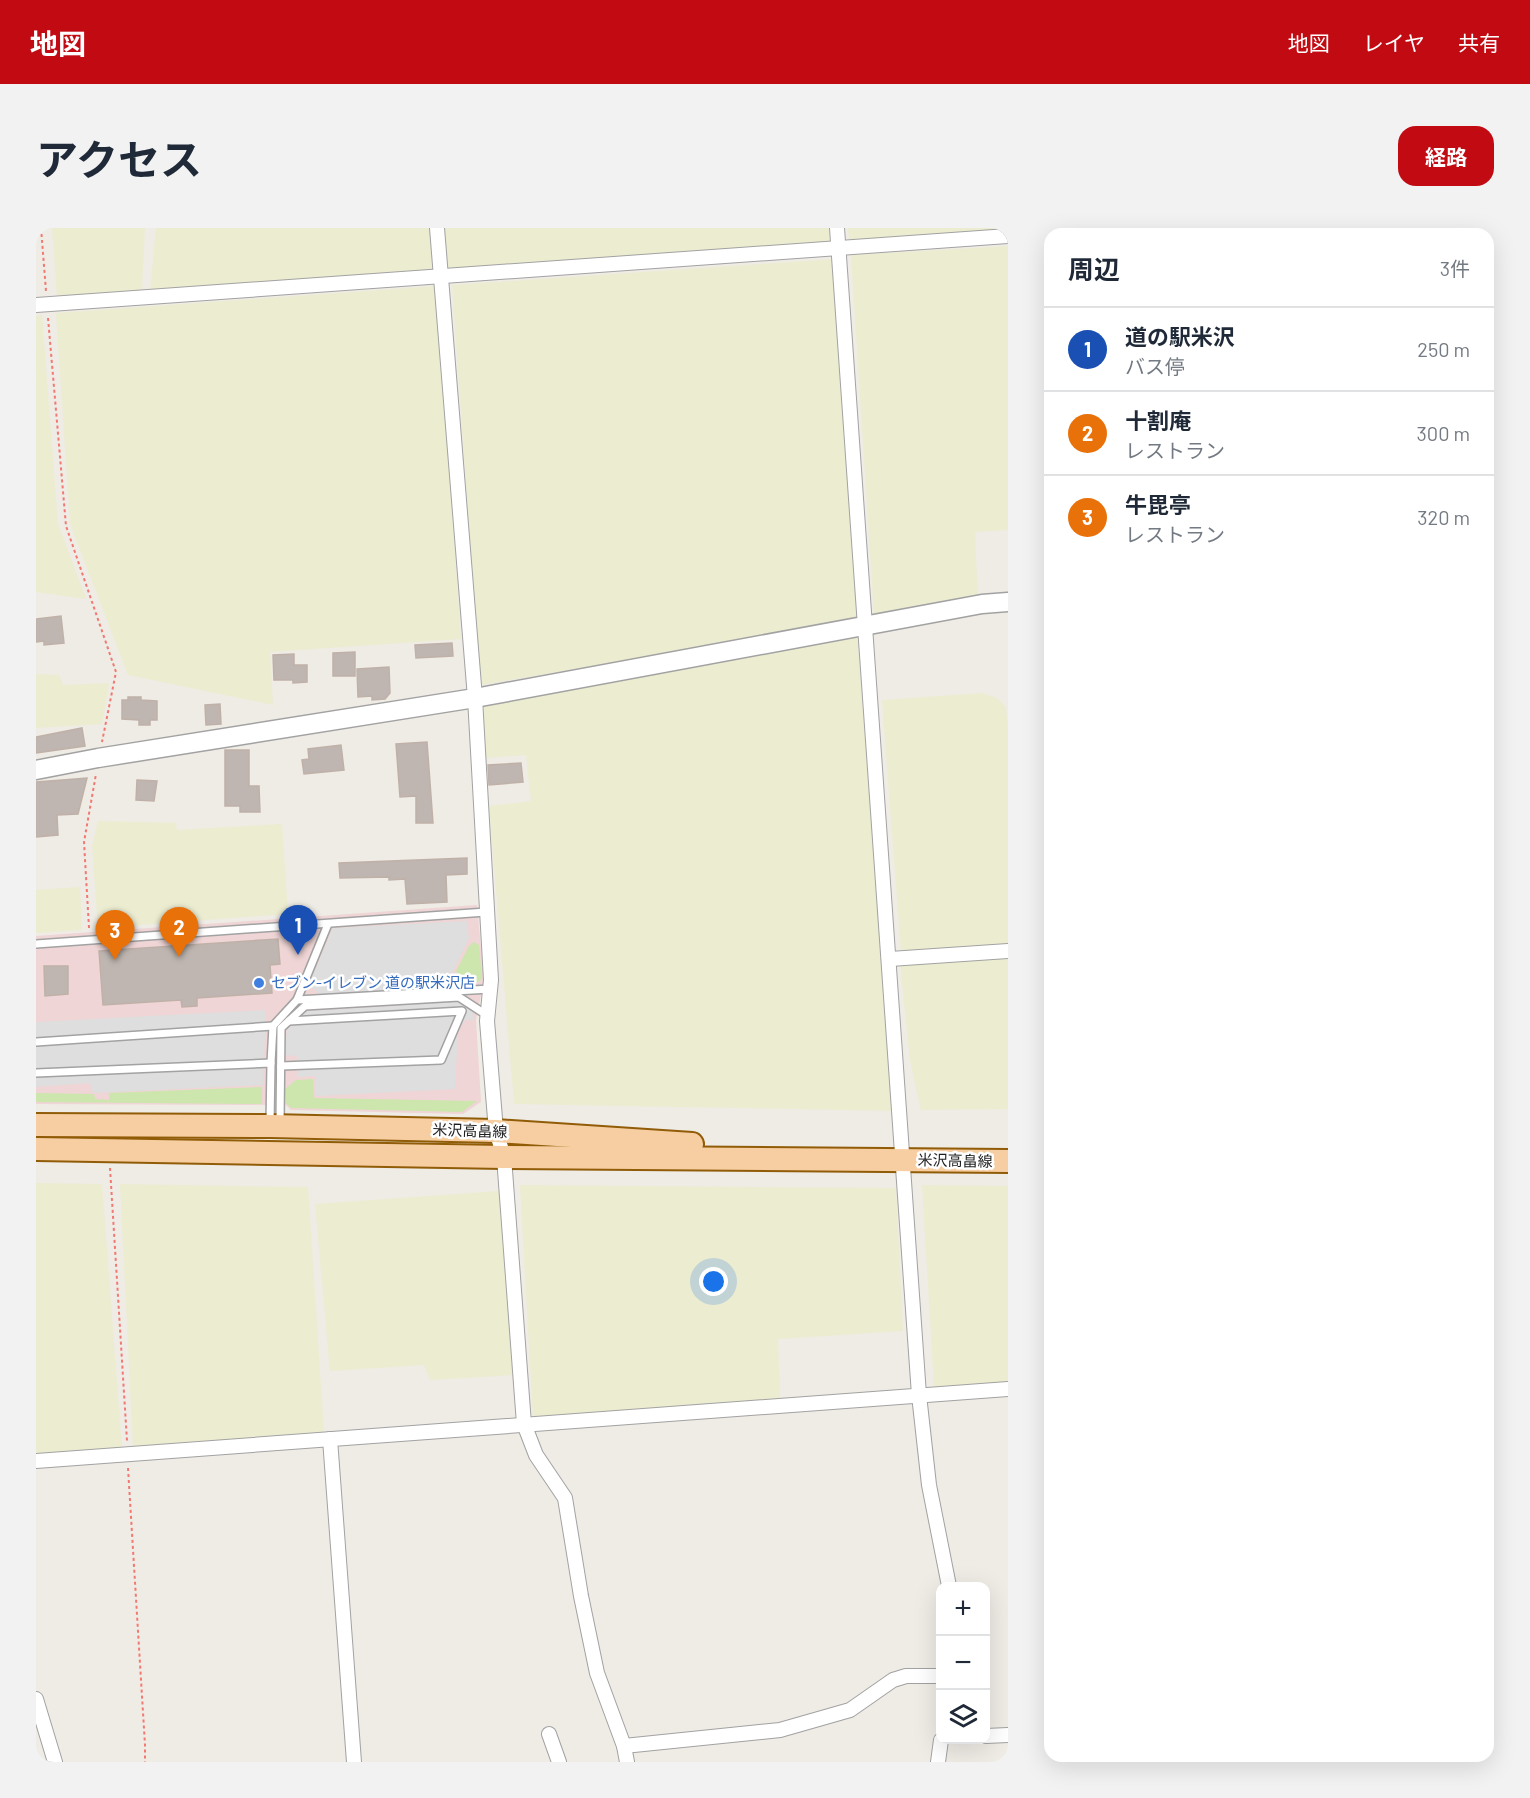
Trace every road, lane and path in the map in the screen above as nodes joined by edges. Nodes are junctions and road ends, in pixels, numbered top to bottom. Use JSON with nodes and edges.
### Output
{"nodes":[{"id":1,"x":41,"y":228,"type":"edge"},
{"id":2,"x":437,"y":228,"type":"edge"},
{"id":3,"x":837,"y":228,"type":"edge"},
{"id":4,"x":1008,"y":236,"type":"edge"},
{"id":5,"x":839,"y":248,"type":"junction"},
{"id":6,"x":441,"y":276,"type":"junction"},
{"id":7,"x":42,"y":304,"type":"edge"},
{"id":8,"x":1008,"y":602,"type":"edge"},
{"id":9,"x":865,"y":626,"type":"junction"},
{"id":10,"x":475,"y":698,"type":"junction"},
{"id":11,"x":98,"y":758,"type":"junction"},
{"id":12,"x":36,"y":770,"type":"edge"},
{"id":13,"x":486,"y":912,"type":"junction"},
{"id":14,"x":328,"y":924,"type":"junction"},
{"id":15,"x":89,"y":928,"type":"dead end"},
{"id":16,"x":36,"y":944,"type":"edge"},
{"id":17,"x":1008,"y":951,"type":"edge"},
{"id":18,"x":890,"y":959,"type":"junction"},
{"id":19,"x":490,"y":989,"type":"junction"},
{"id":20,"x":297,"y":1000,"type":"junction"},
{"id":21,"x":488,"y":1016,"type":"junction"},
{"id":22,"x":289,"y":1021,"type":"junction"},
{"id":23,"x":273,"y":1026,"type":"junction"},
{"id":24,"x":36,"y":1042,"type":"edge"},
{"id":25,"x":271,"y":1063,"type":"junction"},
{"id":26,"x":281,"y":1066,"type":"junction"},
{"id":27,"x":36,"y":1073,"type":"edge"},
{"id":28,"x":36,"y":1125,"type":"edge"},
{"id":29,"x":275,"y":1126,"type":"junction"},
{"id":30,"x":496,"y":1131,"type":"junction"},
{"id":31,"x":36,"y":1149,"type":"edge"},
{"id":32,"x":504,"y":1157,"type":"junction"},
{"id":33,"x":903,"y":1160,"type":"junction"},
{"id":34,"x":1008,"y":1161,"type":"edge"},
{"id":35,"x":1008,"y":1389,"type":"edge"},
{"id":36,"x":919,"y":1395,"type":"junction"},
{"id":37,"x":524,"y":1424,"type":"junction"},
{"id":38,"x":330,"y":1439,"type":"junction"},
{"id":39,"x":36,"y":1461,"type":"edge"},
{"id":40,"x":948,"y":1582,"type":"edge"},
{"id":41,"x":936,"y":1676,"type":"edge"},
{"id":42,"x":36,"y":1699,"type":"edge"},
{"id":43,"x":549,"y":1734,"type":"dead end"},
{"id":44,"x":1008,"y":1735,"type":"edge"},
{"id":45,"x":990,"y":1736,"type":"edge"},
{"id":46,"x":940,"y":1744,"type":"edge"},
{"id":47,"x":624,"y":1746,"type":"junction"},
{"id":48,"x":55,"y":1762,"type":"edge"},
{"id":49,"x":354,"y":1762,"type":"edge"},
{"id":50,"x":559,"y":1762,"type":"edge"},
{"id":51,"x":627,"y":1762,"type":"edge"},
{"id":52,"x":938,"y":1762,"type":"edge"}],
"edges":[{"from":1,"to":7,"type":"path"},
{"from":2,"to":6,"type":"street"},
{"from":3,"to":5,"type":"street"},
{"from":4,"to":5,"type":"street"},
{"from":5,"to":6,"type":"street"},
{"from":5,"to":9,"type":"street"},
{"from":6,"to":7,"type":"street"},
{"from":6,"to":10,"type":"street"},
{"from":7,"to":11,"type":"path"},
{"from":8,"to":9,"type":"street"},
{"from":9,"to":10,"type":"street"},
{"from":9,"to":18,"type":"street"},
{"from":10,"to":11,"type":"street"},
{"from":10,"to":13,"type":"street"},
{"from":11,"to":12,"type":"street"},
{"from":11,"to":15,"type":"path"},
{"from":13,"to":14,"type":"lane"},
{"from":13,"to":19,"type":"street"},
{"from":14,"to":16,"type":"lane"},
{"from":14,"to":20,"type":"lane"},
{"from":17,"to":18,"type":"street"},
{"from":18,"to":33,"type":"street"},
{"from":19,"to":20,"type":"lane"},
{"from":19,"to":21,"type":"street"},
{"from":20,"to":23,"type":"lane"},
{"from":21,"to":22,"type":"lane"},
{"from":21,"to":30,"type":"street"},
{"from":22,"to":26,"type":"lane"},
{"from":22,"to":26,"type":"lane"},
{"from":23,"to":24,"type":"lane"},
{"from":23,"to":25,"type":"lane"},
{"from":25,"to":27,"type":"lane"},
{"from":25,"to":29,"type":"lane"},
{"from":26,"to":29,"type":"lane"},
{"from":28,"to":29,"type":"main road","name":"米沢高畠線"},
{"from":29,"to":30,"type":"main road","name":"米沢高畠線"},
{"from":30,"to":32,"type":"street"},
{"from":30,"to":33,"type":"main road","name":"米沢高畠線"},
{"from":31,"to":32,"type":"main road","name":"米沢高畠線"},
{"from":32,"to":33,"type":"main road","name":"米沢高畠線"},
{"from":32,"to":37,"type":"street"},
{"from":33,"to":34,"type":"main road","name":"米沢高畠線"},
{"from":33,"to":36,"type":"street"},
{"from":35,"to":36,"type":"street"},
{"from":36,"to":37,"type":"street"},
{"from":36,"to":40,"type":"street"},
{"from":37,"to":38,"type":"street"},
{"from":37,"to":47,"type":"street"},
{"from":38,"to":39,"type":"street"},
{"from":38,"to":49,"type":"street"},
{"from":41,"to":47,"type":"street"},
{"from":42,"to":48,"type":"street"},
{"from":43,"to":50,"type":"street"},
{"from":44,"to":45,"type":"street"},
{"from":46,"to":52,"type":"street"},
{"from":47,"to":51,"type":"street"}]}
